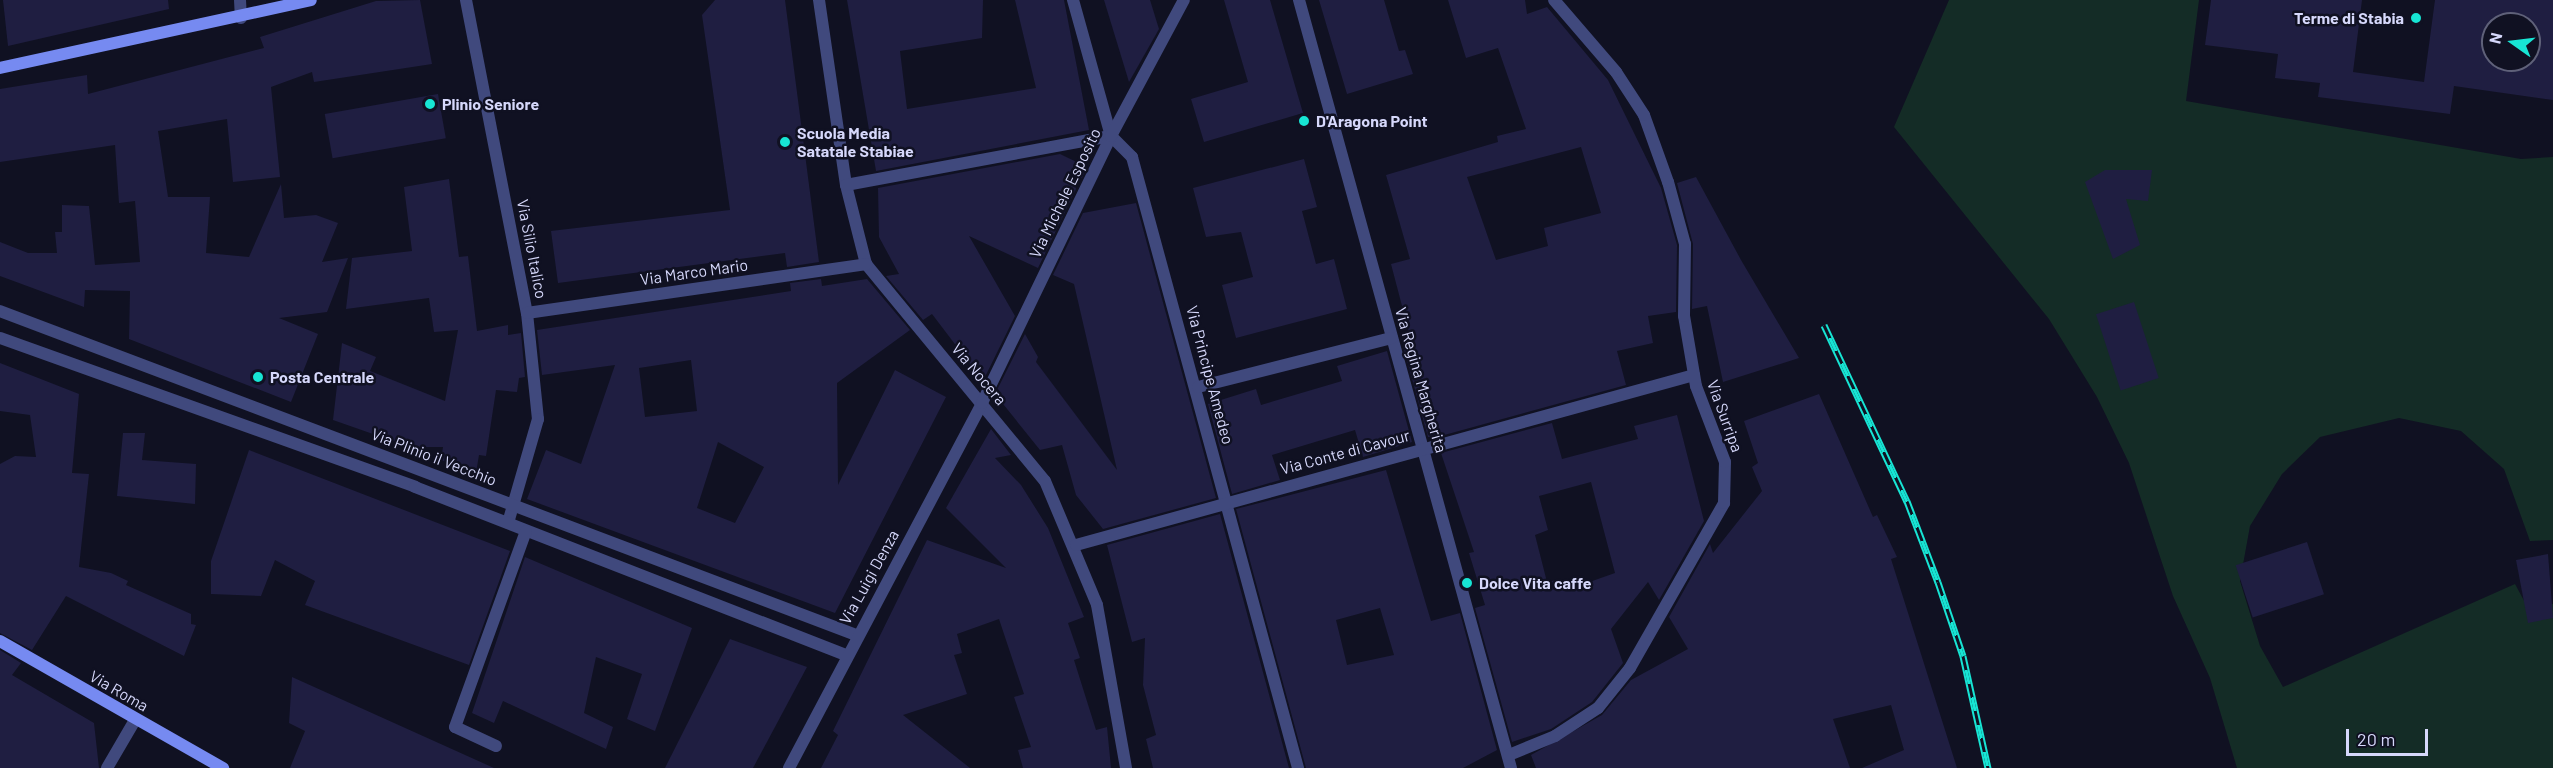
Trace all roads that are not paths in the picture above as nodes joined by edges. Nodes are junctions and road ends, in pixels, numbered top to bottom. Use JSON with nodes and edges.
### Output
{"nodes":[{"id":1,"x":240,"y":0,"type":"edge"},
{"id":2,"x":311,"y":0,"type":"edge"},
{"id":3,"x":466,"y":0,"type":"edge"},
{"id":4,"x":819,"y":0,"type":"edge"},
{"id":5,"x":1073,"y":0,"type":"edge"},
{"id":6,"x":1184,"y":0,"type":"edge"},
{"id":7,"x":1299,"y":0,"type":"edge"},
{"id":8,"x":1554,"y":0,"type":"edge"},
{"id":9,"x":241,"y":18,"type":"junction"},
{"id":10,"x":0,"y":68,"type":"edge"},
{"id":11,"x":1111,"y":136,"type":"junction"},
{"id":12,"x":846,"y":185,"type":"junction"},
{"id":13,"x":866,"y":264,"type":"junction"},
{"id":14,"x":0,"y":311,"type":"edge"},
{"id":15,"x":527,"y":313,"type":"junction"},
{"id":16,"x":0,"y":338,"type":"edge"},
{"id":17,"x":1392,"y":338,"type":"junction"},
{"id":18,"x":1694,"y":375,"type":"junction"},
{"id":19,"x":1198,"y":387,"type":"junction"},
{"id":20,"x":982,"y":403,"type":"junction"},
{"id":21,"x":1423,"y":447,"type":"junction"},
{"id":22,"x":1227,"y":501,"type":"junction"},
{"id":23,"x":513,"y":504,"type":"junction"},
{"id":24,"x":508,"y":523,"type":"junction"},
{"id":25,"x":526,"y":531,"type":"junction"},
{"id":26,"x":1076,"y":545,"type":"junction"},
{"id":27,"x":856,"y":635,"type":"junction"},
{"id":28,"x":0,"y":641,"type":"edge"},
{"id":29,"x":845,"y":655,"type":"junction"},
{"id":30,"x":135,"y":720,"type":"junction"},
{"id":31,"x":496,"y":746,"type":"dead end"},
{"id":32,"x":1510,"y":761,"type":"edge"},
{"id":33,"x":107,"y":768,"type":"edge"},
{"id":34,"x":223,"y":768,"type":"edge"},
{"id":35,"x":789,"y":768,"type":"edge"},
{"id":36,"x":1126,"y":768,"type":"edge"},
{"id":37,"x":1298,"y":768,"type":"edge"},
{"id":38,"x":1497,"y":768,"type":"edge"}],
"edges":[{"from":1,"to":9,"type":"street"},
{"from":2,"to":9,"type":"street"},
{"from":3,"to":15,"type":"street","name":"Via Silio Italico"},
{"from":4,"to":12,"type":"street","name":"Via Nocera"},
{"from":5,"to":11,"type":"street","name":"Via Principe Amedeo"},
{"from":6,"to":11,"type":"street","name":"Via Michele Esposito"},
{"from":7,"to":17,"type":"street","name":"Via Regina Margherita"},
{"from":8,"to":18,"type":"street","name":"Via Surripa"},
{"from":9,"to":10,"type":"street"},
{"from":11,"to":12,"type":"street"},
{"from":11,"to":19,"type":"street","name":"Via Principe Amedeo"},
{"from":11,"to":20,"type":"street","name":"Via Michele Esposito"},
{"from":12,"to":13,"type":"street","name":"Via Nocera"},
{"from":13,"to":15,"type":"street","name":"Via Marco Mario"},
{"from":13,"to":20,"type":"street","name":"Via Nocera"},
{"from":14,"to":23,"type":"street","name":"Via Plinio il Vecchio"},
{"from":15,"to":23,"type":"street","name":"Via Silio Italico"},
{"from":16,"to":24,"type":"street"},
{"from":17,"to":19,"type":"street"},
{"from":17,"to":21,"type":"street","name":"Via Regina Margherita"},
{"from":18,"to":21,"type":"street","name":"Via Conte di Cavour"},
{"from":18,"to":32,"type":"street","name":"Via Surripa"},
{"from":19,"to":22,"type":"street","name":"Via Principe Amedeo"},
{"from":20,"to":26,"type":"street","name":"Via Nocera"},
{"from":20,"to":27,"type":"street","name":"Via Luigi Denza"},
{"from":21,"to":22,"type":"street","name":"Via Conte di Cavour"},
{"from":21,"to":32,"type":"street","name":"Via Regina Margherita"},
{"from":22,"to":26,"type":"street","name":"Via Conte di Cavour"},
{"from":22,"to":37,"type":"street","name":"Via Principe Amedeo"},
{"from":23,"to":24,"type":"street","name":"Via Silio Italico"},
{"from":23,"to":27,"type":"street","name":"Via Plinio il Vecchio"},
{"from":24,"to":25,"type":"street"},
{"from":25,"to":29,"type":"street"},
{"from":25,"to":31,"type":"street"},
{"from":26,"to":36,"type":"street","name":"Via Nocera"},
{"from":27,"to":29,"type":"street","name":"Via Luigi Denza"},
{"from":28,"to":30,"type":"street","name":"Via Roma"},
{"from":29,"to":35,"type":"street","name":"Via Luigi Denza"},
{"from":30,"to":33,"type":"street"},
{"from":30,"to":34,"type":"street","name":"Via Roma"},
{"from":32,"to":38,"type":"street","name":"Via Surripa"}]}
